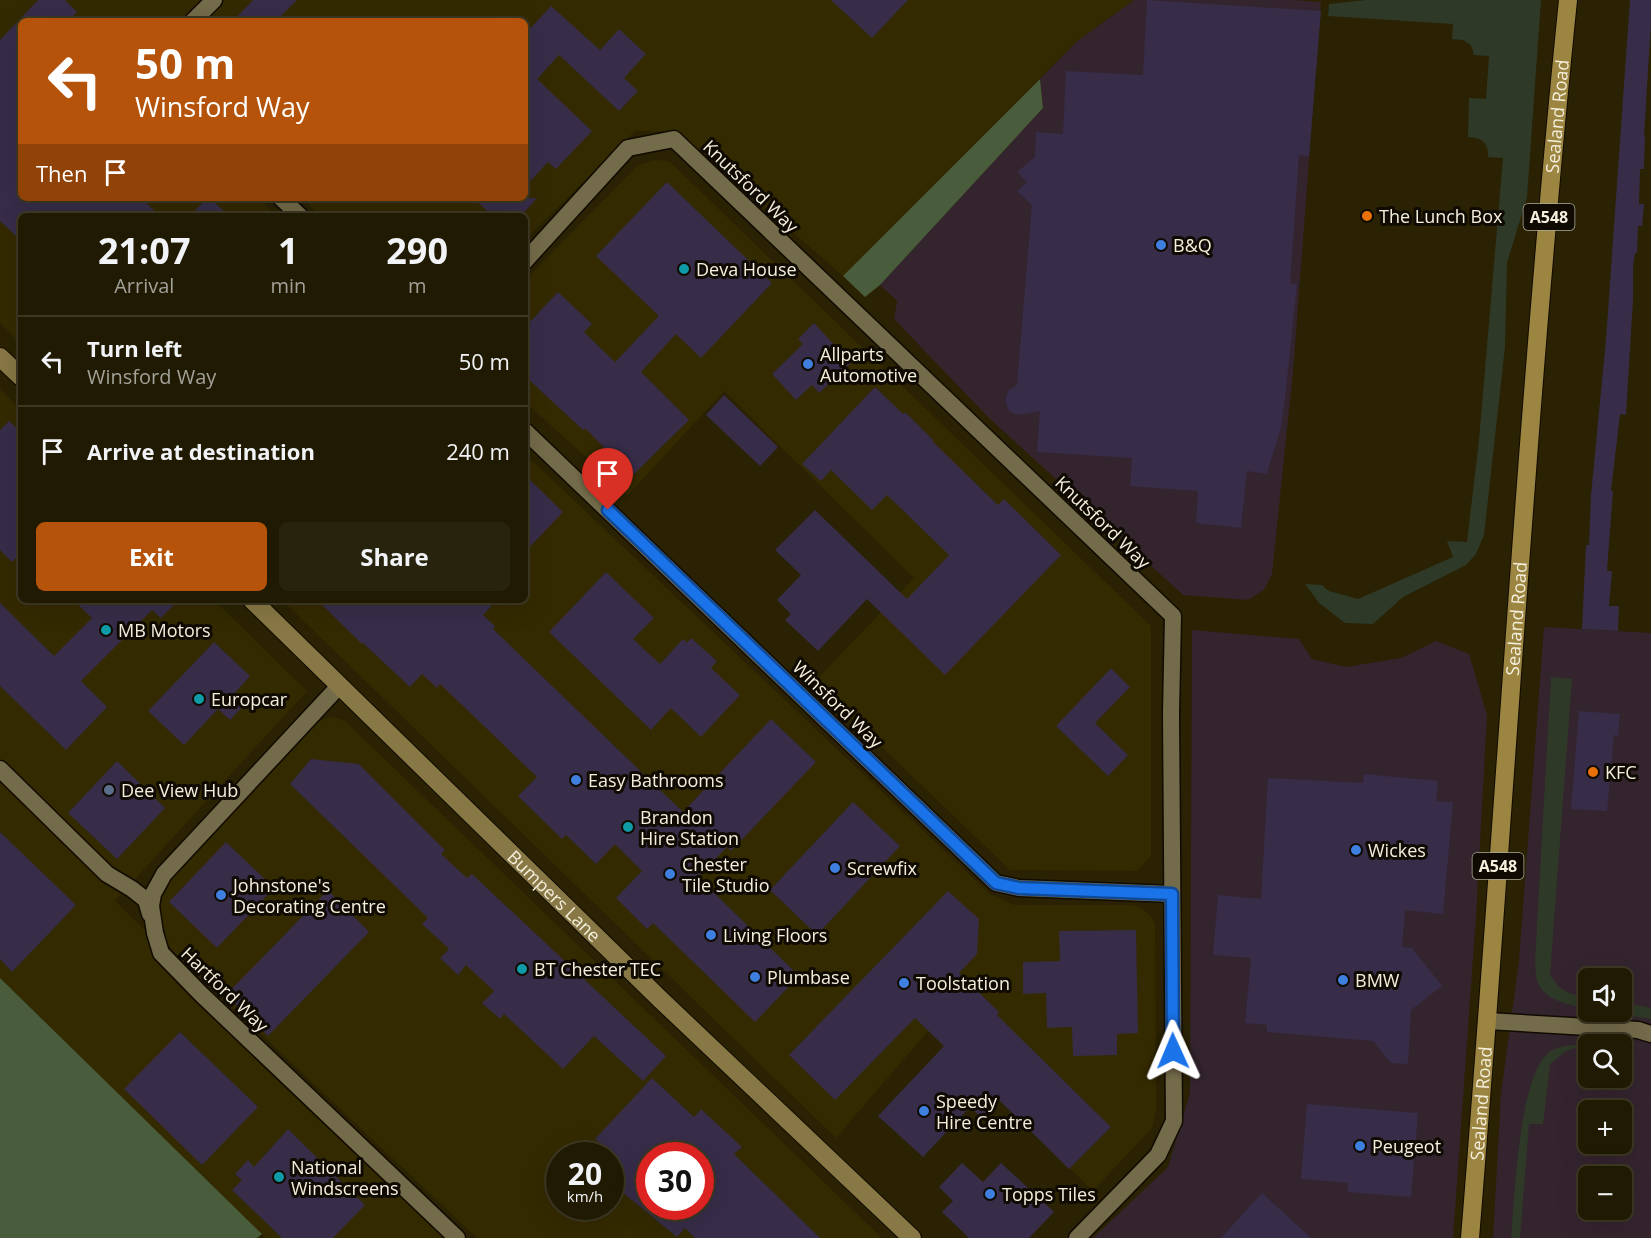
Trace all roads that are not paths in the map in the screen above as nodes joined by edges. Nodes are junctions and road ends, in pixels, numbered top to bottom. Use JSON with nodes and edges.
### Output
{"nodes":[{"id":1,"x":214,"y":0,"type":"edge"},
{"id":2,"x":1568,"y":0,"type":"edge"},
{"id":3,"x":196,"y":18,"type":"edge"},
{"id":4,"x":284,"y":201,"type":"edge"},
{"id":5,"x":297,"y":213,"type":"edge"},
{"id":6,"x":528,"y":258,"type":"edge"},
{"id":7,"x":0,"y":357,"type":"edge"},
{"id":8,"x":18,"y":374,"type":"edge"},
{"id":9,"x":528,"y":433,"type":"edge"},
{"id":10,"x":255,"y":603,"type":"edge"},
{"id":11,"x":340,"y":685,"type":"junction"},
{"id":12,"x":0,"y":769,"type":"edge"},
{"id":13,"x":1172,"y":894,"type":"junction"},
{"id":14,"x":152,"y":918,"type":"junction"},
{"id":15,"x":1488,"y":1022,"type":"junction"},
{"id":16,"x":1651,"y":1034,"type":"edge"},
{"id":17,"x":457,"y":1238,"type":"edge"},
{"id":18,"x":912,"y":1238,"type":"edge"},
{"id":19,"x":1077,"y":1238,"type":"edge"},
{"id":20,"x":1470,"y":1238,"type":"edge"}],
"edges":[{"from":1,"to":3,"type":"street"},
{"from":2,"to":15,"type":"main road","name":"Sealand Road","number":"A548"},
{"from":4,"to":5,"type":"street"},
{"from":6,"to":13,"type":"street","name":"Knutsford Way"},
{"from":7,"to":8,"type":"street"},
{"from":9,"to":13,"type":"street","name":"Winsford Way"},
{"from":10,"to":11,"type":"street","name":"Bumpers Lane"},
{"from":11,"to":14,"type":"street","name":"Hartford Way"},
{"from":11,"to":18,"type":"street","name":"Bumpers Lane"},
{"from":12,"to":14,"type":"street"},
{"from":13,"to":19,"type":"street","name":"Knutsford Way"},
{"from":14,"to":17,"type":"street","name":"Hartford Way"},
{"from":15,"to":16,"type":"street"},
{"from":15,"to":20,"type":"main road","name":"Sealand Road","number":"A548"}]}
